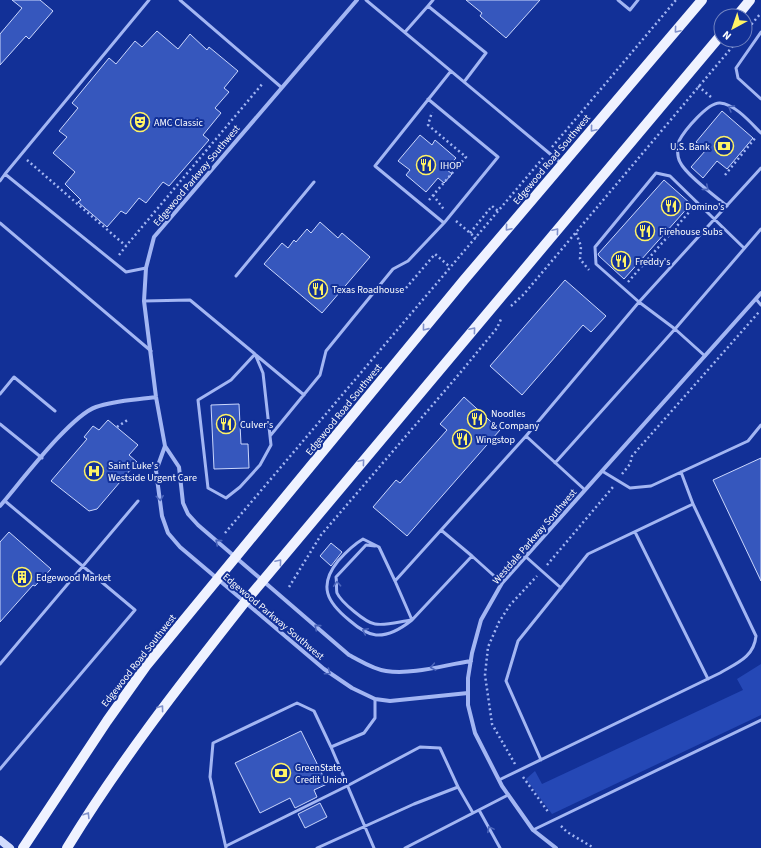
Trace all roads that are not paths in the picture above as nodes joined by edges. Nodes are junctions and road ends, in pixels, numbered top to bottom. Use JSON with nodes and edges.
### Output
{"nodes":[{"id":1,"x":149,"y":0,"type":"edge"},
{"id":2,"x":180,"y":0,"type":"edge"},
{"id":3,"x":357,"y":0,"type":"edge"},
{"id":4,"x":366,"y":0,"type":"edge"},
{"id":5,"x":433,"y":0,"type":"edge"},
{"id":6,"x":618,"y":0,"type":"edge"},
{"id":7,"x":638,"y":0,"type":"edge"},
{"id":8,"x":702,"y":0,"type":"edge"},
{"id":9,"x":750,"y":0,"type":"edge"},
{"id":10,"x":428,"y":6,"type":"junction"},
{"id":11,"x":744,"y":8,"type":"edge"},
{"id":12,"x":405,"y":32,"type":"junction"},
{"id":13,"x":761,"y":32,"type":"edge"},
{"id":14,"x":713,"y":45,"type":"edge"},
{"id":15,"x":452,"y":71,"type":"junction"},
{"id":16,"x":464,"y":82,"type":"junction"},
{"id":17,"x":282,"y":87,"type":"junction"},
{"id":18,"x":428,"y":99,"type":"junction"},
{"id":19,"x":761,"y":99,"type":"edge"},
{"id":20,"x":761,"y":133,"type":"edge"},
{"id":21,"x":562,"y":164,"type":"junction"},
{"id":22,"x":761,"y":168,"type":"edge"},
{"id":23,"x":6,"y":174,"type":"junction"},
{"id":24,"x":0,"y":181,"type":"edge"},
{"id":25,"x":314,"y":182,"type":"dead end"},
{"id":26,"x":727,"y":206,"type":"junction"},
{"id":27,"x":714,"y":219,"type":"junction"},
{"id":28,"x":0,"y":223,"type":"edge"},
{"id":29,"x":444,"y":223,"type":"junction"},
{"id":30,"x":761,"y":229,"type":"edge"},
{"id":31,"x":744,"y":248,"type":"junction"},
{"id":32,"x":146,"y":268,"type":"junction"},
{"id":33,"x":236,"y":276,"type":"dead end"},
{"id":34,"x":761,"y":293,"type":"edge"},
{"id":35,"x":756,"y":299,"type":"junction"},
{"id":36,"x":144,"y":301,"type":"junction"},
{"id":37,"x":640,"y":302,"type":"junction"},
{"id":38,"x":761,"y":305,"type":"edge"},
{"id":39,"x":675,"y":329,"type":"junction"},
{"id":40,"x":151,"y":351,"type":"junction"},
{"id":41,"x":254,"y":354,"type":"junction"},
{"id":42,"x":705,"y":356,"type":"junction"},
{"id":43,"x":0,"y":394,"type":"edge"},
{"id":44,"x":304,"y":395,"type":"junction"},
{"id":45,"x":156,"y":397,"type":"junction"},
{"id":46,"x":55,"y":411,"type":"dead end"},
{"id":47,"x":0,"y":424,"type":"edge"},
{"id":48,"x":761,"y":425,"type":"edge"},
{"id":49,"x":270,"y":436,"type":"junction"},
{"id":50,"x":526,"y":436,"type":"junction"},
{"id":51,"x":165,"y":446,"type":"junction"},
{"id":52,"x":42,"y":458,"type":"junction"},
{"id":53,"x":555,"y":463,"type":"junction"},
{"id":54,"x":602,"y":471,"type":"junction"},
{"id":55,"x":681,"y":472,"type":"junction"},
{"id":56,"x":585,"y":490,"type":"junction"},
{"id":57,"x":5,"y":500,"type":"junction"},
{"id":58,"x":138,"y":501,"type":"dead end"},
{"id":59,"x":693,"y":504,"type":"junction"},
{"id":60,"x":0,"y":506,"type":"edge"},
{"id":61,"x":441,"y":530,"type":"junction"},
{"id":62,"x":635,"y":532,"type":"junction"},
{"id":63,"x":379,"y":547,"type":"junction"},
{"id":64,"x":472,"y":556,"type":"junction"},
{"id":65,"x":525,"y":556,"type":"junction"},
{"id":66,"x":236,"y":557,"type":"junction"},
{"id":67,"x":82,"y":566,"type":"junction"},
{"id":68,"x":218,"y":579,"type":"junction"},
{"id":69,"x":263,"y":580,"type":"junction"},
{"id":70,"x":395,"y":581,"type":"junction"},
{"id":71,"x":502,"y":583,"type":"junction"},
{"id":72,"x":561,"y":588,"type":"junction"},
{"id":73,"x":245,"y":602,"type":"junction"},
{"id":74,"x":412,"y":620,"type":"junction"},
{"id":75,"x":471,"y":660,"type":"junction"},
{"id":76,"x":0,"y":664,"type":"edge"},
{"id":77,"x":708,"y":679,"type":"junction"},
{"id":78,"x":468,"y":693,"type":"junction"},
{"id":79,"x":375,"y":699,"type":"junction"},
{"id":80,"x":761,"y":720,"type":"edge"},
{"id":81,"x":331,"y":747,"type":"junction"},
{"id":82,"x":540,"y":760,"type":"junction"},
{"id":83,"x":0,"y":769,"type":"edge"},
{"id":84,"x":499,"y":780,"type":"junction"},
{"id":85,"x":347,"y":786,"type":"junction"},
{"id":86,"x":458,"y":787,"type":"junction"},
{"id":87,"x":508,"y":795,"type":"junction"},
{"id":88,"x":479,"y":810,"type":"junction"},
{"id":89,"x":473,"y":813,"type":"junction"},
{"id":90,"x":364,"y":827,"type":"junction"},
{"id":91,"x":532,"y":830,"type":"junction"},
{"id":92,"x":0,"y":840,"type":"edge"},
{"id":93,"x":226,"y":847,"type":"edge"},
{"id":94,"x":10,"y":848,"type":"edge"},
{"id":95,"x":23,"y":848,"type":"edge"},
{"id":96,"x":66,"y":848,"type":"edge"},
{"id":97,"x":317,"y":848,"type":"edge"},
{"id":98,"x":374,"y":848,"type":"edge"},
{"id":99,"x":405,"y":848,"type":"edge"},
{"id":100,"x":500,"y":848,"type":"edge"},
{"id":101,"x":556,"y":848,"type":"edge"}],
"edges":[{"from":1,"to":23,"type":"lane"},
{"from":2,"to":17,"type":"lane"},
{"from":3,"to":17,"type":"street","name":"Edgewood Parkway Southwest"},
{"from":4,"to":12,"type":"lane"},
{"from":5,"to":10,"type":"lane"},
{"from":6,"to":7,"type":"lane"},
{"from":8,"to":21,"type":"main road","name":"Edgewood Road Southwest","one_way":true},
{"from":9,"to":11,"type":"main road"},
{"from":10,"to":12,"type":"lane"},
{"from":10,"to":16,"type":"lane"},
{"from":12,"to":15,"type":"lane"},
{"from":13,"to":19,"type":"lane"},
{"from":69,"to":14,"type":"main road","one_way":true},
{"from":15,"to":16,"type":"lane"},
{"from":15,"to":18,"type":"lane"},
{"from":16,"to":21,"type":"lane"},
{"from":17,"to":32,"type":"street","name":"Edgewood Parkway Southwest"},
{"from":18,"to":29,"type":"lane"},
{"from":18,"to":29,"type":"lane"},
{"from":20,"to":26,"type":"lane","one_way":true},
{"from":21,"to":66,"type":"main road","name":"Edgewood Road Southwest","one_way":true},
{"from":22,"to":26,"type":"lane"},
{"from":23,"to":24,"type":"lane"},
{"from":23,"to":32,"type":"lane"},
{"from":25,"to":33,"type":"lane"},
{"from":26,"to":27,"type":"lane"},
{"from":27,"to":31,"type":"lane"},
{"from":27,"to":37,"type":"lane"},
{"from":27,"to":37,"type":"lane"},
{"from":28,"to":40,"type":"lane"},
{"from":29,"to":44,"type":"lane"},
{"from":30,"to":31,"type":"lane"},
{"from":31,"to":39,"type":"lane"},
{"from":32,"to":36,"type":"street","name":"Edgewood Parkway Southwest"},
{"from":34,"to":35,"type":"street","name":"Westdale Parkway Southwest"},
{"from":35,"to":38,"type":"lane"},
{"from":35,"to":42,"type":"street","name":"Westdale Parkway Southwest"},
{"from":36,"to":40,"type":"street","name":"Edgewood Parkway Southwest"},
{"from":36,"to":41,"type":"lane"},
{"from":37,"to":39,"type":"lane"},
{"from":37,"to":50,"type":"lane"},
{"from":39,"to":42,"type":"lane"},
{"from":39,"to":53,"type":"lane"},
{"from":40,"to":45,"type":"street","name":"Edgewood Parkway Southwest"},
{"from":41,"to":44,"type":"lane"},
{"from":41,"to":49,"type":"lane"},
{"from":41,"to":49,"type":"lane"},
{"from":42,"to":54,"type":"street","name":"Westdale Parkway Southwest"},
{"from":43,"to":46,"type":"lane"},
{"from":44,"to":49,"type":"lane"},
{"from":45,"to":51,"type":"street","name":"Edgewood Parkway Southwest"},
{"from":45,"to":52,"type":"street"},
{"from":47,"to":52,"type":"lane"},
{"from":48,"to":55,"type":"lane"},
{"from":50,"to":53,"type":"lane"},
{"from":50,"to":61,"type":"lane"},
{"from":66,"to":51,"type":"street","name":"Edgewood Parkway Southwest","one_way":true},
{"from":51,"to":68,"type":"street","name":"Edgewood Parkway Southwest","one_way":true},
{"from":52,"to":57,"type":"street"},
{"from":53,"to":56,"type":"lane"},
{"from":54,"to":55,"type":"lane"},
{"from":54,"to":56,"type":"street","name":"Westdale Parkway Southwest"},
{"from":55,"to":59,"type":"lane"},
{"from":56,"to":65,"type":"street","name":"Westdale Parkway Southwest"},
{"from":57,"to":60,"type":"street"},
{"from":57,"to":67,"type":"lane"},
{"from":58,"to":67,"type":"lane"},
{"from":59,"to":62,"type":"lane"},
{"from":59,"to":77,"type":"lane"},
{"from":61,"to":64,"type":"lane"},
{"from":61,"to":70,"type":"lane"},
{"from":62,"to":72,"type":"lane"},
{"from":62,"to":77,"type":"lane"},
{"from":63,"to":70,"type":"lane"},
{"from":74,"to":63,"type":"lane","one_way":true},
{"from":74,"to":63,"type":"lane","one_way":true},
{"from":64,"to":71,"type":"lane"},
{"from":64,"to":74,"type":"lane"},
{"from":65,"to":71,"type":"street","name":"Westdale Parkway Southwest"},
{"from":65,"to":72,"type":"lane"},
{"from":66,"to":68,"type":"main road","name":"Edgewood Road Southwest"},
{"from":66,"to":69,"type":"street","name":"Edgewood Parkway Southwest"},
{"from":67,"to":76,"type":"lane"},
{"from":67,"to":83,"type":"lane"},
{"from":68,"to":73,"type":"street","name":"Edgewood Parkway Southwest"},
{"from":68,"to":95,"type":"main road","name":"Edgewood Road Southwest"},
{"from":69,"to":73,"type":"main road"},
{"from":75,"to":69,"type":"street","name":"Edgewood Parkway Southwest","one_way":true},
{"from":70,"to":74,"type":"lane"},
{"from":71,"to":75,"type":"street","name":"Westdale Parkway Southwest"},
{"from":72,"to":82,"type":"lane"},
{"from":73,"to":79,"type":"street","name":"Edgewood Parkway Southwest","one_way":true},
{"from":96,"to":73,"type":"main road","one_way":true},
{"from":75,"to":78,"type":"street","name":"Westdale Parkway Southwest"},
{"from":77,"to":82,"type":"lane"},
{"from":78,"to":79,"type":"street","name":"Edgewood Parkway Southwest"},
{"from":78,"to":84,"type":"street","name":"Westdale Parkway Southwest"},
{"from":79,"to":81,"type":"lane"},
{"from":80,"to":91,"type":"lane"},
{"from":81,"to":85,"type":"lane"},
{"from":81,"to":93,"type":"lane"},
{"from":82,"to":84,"type":"lane"},
{"from":84,"to":87,"type":"street","name":"Westdale Parkway Southwest"},
{"from":85,"to":86,"type":"lane"},
{"from":85,"to":90,"type":"lane"},
{"from":85,"to":93,"type":"lane"},
{"from":86,"to":89,"type":"lane"},
{"from":86,"to":90,"type":"lane"},
{"from":87,"to":88,"type":"lane"},
{"from":87,"to":91,"type":"street","name":"Westdale Parkway Southwest"},
{"from":88,"to":89,"type":"lane"},
{"from":100,"to":88,"type":"lane","one_way":true},
{"from":89,"to":99,"type":"lane"},
{"from":90,"to":97,"type":"lane"},
{"from":90,"to":98,"type":"lane"},
{"from":91,"to":101,"type":"street","name":"Westdale Parkway Southwest"},
{"from":92,"to":94,"type":"main road"}]}
